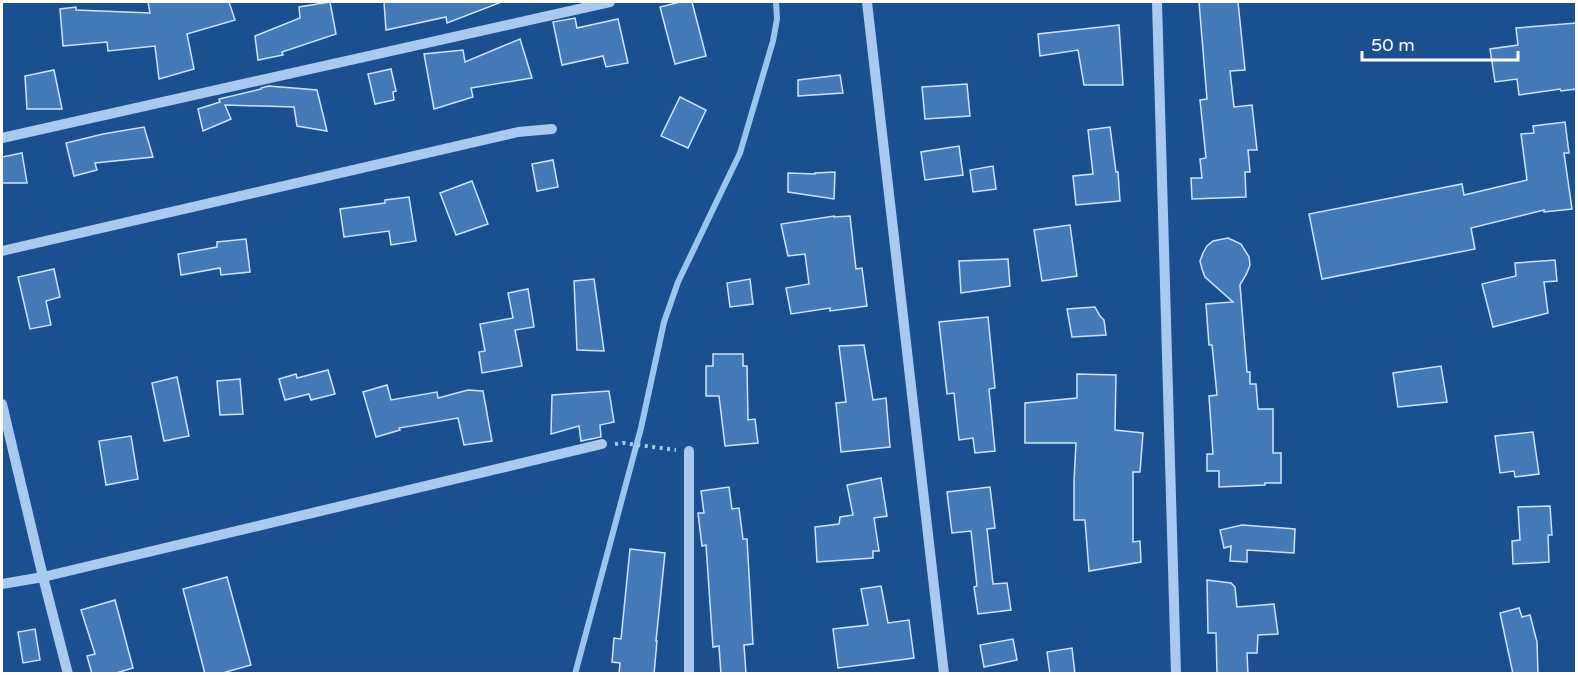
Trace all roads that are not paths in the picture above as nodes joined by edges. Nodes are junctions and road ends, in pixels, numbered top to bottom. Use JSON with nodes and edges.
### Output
{"nodes":[{"id":1,"x":610,"y":2,"type":"edge"},
{"id":2,"x":867,"y":2,"type":"edge"},
{"id":3,"x":1157,"y":2,"type":"edge"},
{"id":4,"x":595,"y":3,"type":"edge"},
{"id":5,"x":552,"y":129,"type":"dead end"},
{"id":6,"x":2,"y":138,"type":"edge"},
{"id":7,"x":2,"y":251,"type":"edge"},
{"id":8,"x":2,"y":404,"type":"edge"},
{"id":9,"x":602,"y":444,"type":"dead end"},
{"id":10,"x":688,"y":451,"type":"dead end"},
{"id":11,"x":43,"y":577,"type":"junction"},
{"id":12,"x":2,"y":584,"type":"edge"},
{"id":13,"x":68,"y":674,"type":"edge"},
{"id":14,"x":688,"y":674,"type":"edge"},
{"id":15,"x":944,"y":674,"type":"edge"},
{"id":16,"x":1176,"y":674,"type":"edge"}],
"edges":[{"from":1,"to":4,"type":"street"},
{"from":2,"to":15,"type":"street"},
{"from":3,"to":16,"type":"street"},
{"from":4,"to":6,"type":"street"},
{"from":5,"to":7,"type":"street"},
{"from":8,"to":11,"type":"street"},
{"from":9,"to":11,"type":"street"},
{"from":10,"to":14,"type":"street"},
{"from":11,"to":12,"type":"street"},
{"from":11,"to":13,"type":"street"}]}
